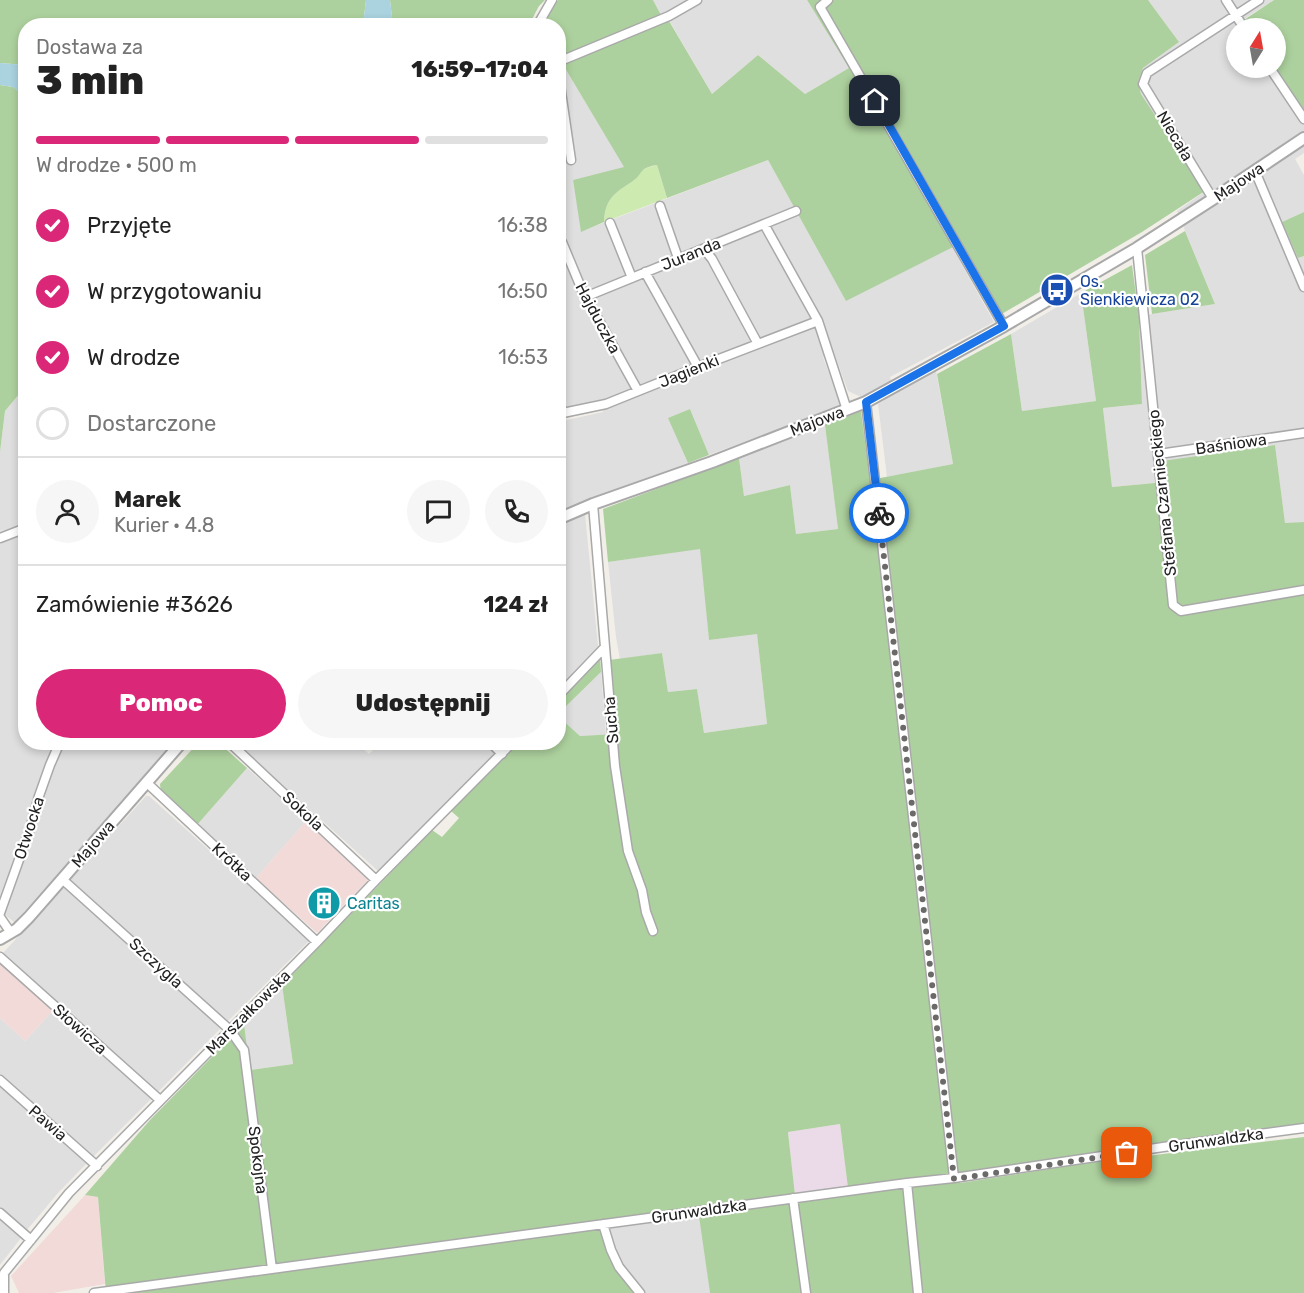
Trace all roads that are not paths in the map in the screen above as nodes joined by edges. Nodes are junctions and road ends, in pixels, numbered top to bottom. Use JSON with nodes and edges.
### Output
{"nodes":[{"id":1,"x":552,"y":0,"type":"edge"},
{"id":2,"x":697,"y":0,"type":"edge"},
{"id":3,"x":828,"y":0,"type":"edge"},
{"id":4,"x":1226,"y":0,"type":"edge"},
{"id":5,"x":1259,"y":0,"type":"edge"},
{"id":6,"x":1236,"y":15,"type":"junction"},
{"id":7,"x":542,"y":18,"type":"edge"},
{"id":8,"x":1238,"y":18,"type":"edge"},
{"id":9,"x":566,"y":59,"type":"edge"},
{"id":10,"x":1277,"y":78,"type":"edge"},
{"id":11,"x":1304,"y":119,"type":"edge"},
{"id":12,"x":566,"y":126,"type":"edge"},
{"id":13,"x":1304,"y":138,"type":"edge"},
{"id":14,"x":571,"y":160,"type":"dead end"},
{"id":15,"x":1255,"y":171,"type":"junction"},
{"id":16,"x":1213,"y":199,"type":"junction"},
{"id":17,"x":660,"y":206,"type":"dead end"},
{"id":18,"x":796,"y":211,"type":"dead end"},
{"id":19,"x":610,"y":223,"type":"dead end"},
{"id":20,"x":764,"y":224,"type":"junction"},
{"id":21,"x":1137,"y":248,"type":"junction"},
{"id":22,"x":704,"y":249,"type":"junction"},
{"id":23,"x":566,"y":252,"type":"edge"},
{"id":24,"x":678,"y":258,"type":"junction"},
{"id":25,"x":645,"y":272,"type":"junction"},
{"id":26,"x":632,"y":278,"type":"junction"},
{"id":27,"x":1304,"y":286,"type":"edge"},
{"id":28,"x":585,"y":297,"type":"junction"},
{"id":29,"x":818,"y":321,"type":"junction"},
{"id":30,"x":1004,"y":326,"type":"junction"},
{"id":31,"x":758,"y":344,"type":"junction"},
{"id":32,"x":698,"y":367,"type":"junction"},
{"id":33,"x":638,"y":391,"type":"junction"},
{"id":34,"x":866,"y":402,"type":"junction"},
{"id":35,"x":847,"y":410,"type":"junction"},
{"id":36,"x":566,"y":412,"type":"edge"},
{"id":37,"x":1304,"y":433,"type":"edge"},
{"id":38,"x":1159,"y":454,"type":"junction"},
{"id":39,"x":593,"y":504,"type":"junction"},
{"id":40,"x":566,"y":516,"type":"edge"},
{"id":41,"x":18,"y":531,"type":"edge"},
{"id":42,"x":0,"y":538,"type":"edge"},
{"id":43,"x":1304,"y":590,"type":"edge"},
{"id":44,"x":604,"y":648,"type":"junction"},
{"id":45,"x":566,"y":688,"type":"edge"},
{"id":46,"x":57,"y":750,"type":"edge"},
{"id":47,"x":175,"y":750,"type":"edge"},
{"id":48,"x":238,"y":750,"type":"edge"},
{"id":49,"x":497,"y":750,"type":"edge"},
{"id":50,"x":505,"y":750,"type":"edge"},
{"id":51,"x":501,"y":754,"type":"junction"},
{"id":52,"x":146,"y":782,"type":"junction"},
{"id":53,"x":62,"y":879,"type":"junction"},
{"id":54,"x":376,"y":880,"type":"junction"},
{"id":55,"x":0,"y":915,"type":"edge"},
{"id":56,"x":653,"y":931,"type":"dead end"},
{"id":57,"x":11,"y":933,"type":"junction"},
{"id":58,"x":0,"y":939,"type":"edge"},
{"id":59,"x":317,"y":942,"type":"junction"},
{"id":60,"x":0,"y":957,"type":"edge"},
{"id":61,"x":230,"y":1030,"type":"junction"},
{"id":62,"x":244,"y":1050,"type":"joint"},
{"id":63,"x":0,"y":1080,"type":"edge"},
{"id":64,"x":160,"y":1100,"type":"junction"},
{"id":65,"x":1304,"y":1128,"type":"edge"},
{"id":66,"x":97,"y":1166,"type":"junction"},
{"id":67,"x":954,"y":1179,"type":"junction"},
{"id":68,"x":907,"y":1183,"type":"junction"},
{"id":69,"x":793,"y":1198,"type":"junction"},
{"id":70,"x":0,"y":1213,"type":"edge"},
{"id":71,"x":603,"y":1224,"type":"junction"},
{"id":72,"x":31,"y":1240,"type":"junction"},
{"id":73,"x":272,"y":1269,"type":"junction"},
{"id":74,"x":4,"y":1293,"type":"edge"},
{"id":75,"x":94,"y":1293,"type":"edge"},
{"id":76,"x":640,"y":1293,"type":"edge"},
{"id":77,"x":806,"y":1293,"type":"edge"},
{"id":78,"x":918,"y":1293,"type":"edge"}],
"edges":[{"from":1,"to":7,"type":"street"},
{"from":2,"to":9,"type":"street"},
{"from":3,"to":30,"type":"street"},
{"from":4,"to":6,"type":"street"},
{"from":5,"to":6,"type":"street"},
{"from":6,"to":8,"type":"street"},
{"from":6,"to":16,"type":"street","name":"Niecała"},
{"from":10,"to":11,"type":"street"},
{"from":12,"to":14,"type":"street"},
{"from":13,"to":15,"type":"street","name":"Majowa"},
{"from":15,"to":16,"type":"street","name":"Majowa"},
{"from":15,"to":27,"type":"street"},
{"from":16,"to":21,"type":"street","name":"Majowa"},
{"from":17,"to":24,"type":"street"},
{"from":18,"to":20,"type":"street","name":"Juranda"},
{"from":19,"to":26,"type":"street"},
{"from":20,"to":22,"type":"street","name":"Juranda"},
{"from":20,"to":29,"type":"street"},
{"from":21,"to":30,"type":"street","name":"Majowa"},
{"from":21,"to":38,"type":"street","name":"Stefana Czarnieckiego"},
{"from":22,"to":24,"type":"street","name":"Juranda"},
{"from":22,"to":31,"type":"street"},
{"from":23,"to":28,"type":"street","name":"Hajduczka"},
{"from":24,"to":25,"type":"street","name":"Juranda"},
{"from":25,"to":26,"type":"street","name":"Juranda"},
{"from":25,"to":32,"type":"street"},
{"from":26,"to":28,"type":"street","name":"Juranda"},
{"from":28,"to":33,"type":"street","name":"Hajduczka"},
{"from":29,"to":31,"type":"street","name":"Jagienki"},
{"from":29,"to":35,"type":"street"},
{"from":30,"to":34,"type":"street","name":"Majowa"},
{"from":31,"to":32,"type":"street","name":"Jagienki"},
{"from":32,"to":33,"type":"street","name":"Jagienki"},
{"from":33,"to":36,"type":"street","name":"Jagienki"},
{"from":34,"to":35,"type":"street","name":"Majowa"},
{"from":34,"to":67,"type":"street"},
{"from":35,"to":39,"type":"street","name":"Majowa"},
{"from":37,"to":38,"type":"street","name":"Baśniowa"},
{"from":38,"to":43,"type":"street","name":"Stefana Czarnieckiego"},
{"from":39,"to":40,"type":"street","name":"Majowa"},
{"from":39,"to":44,"type":"street","name":"Sucha"},
{"from":41,"to":42,"type":"street"},
{"from":44,"to":45,"type":"street"},
{"from":44,"to":56,"type":"street","name":"Sucha"},
{"from":46,"to":55,"type":"street","name":"Otwocka"},
{"from":47,"to":52,"type":"street","name":"Majowa"},
{"from":48,"to":54,"type":"street","name":"Sokola"},
{"from":49,"to":51,"type":"street"},
{"from":50,"to":51,"type":"street","name":"Marszałkowska"},
{"from":51,"to":54,"type":"street","name":"Marszałkowska"},
{"from":52,"to":53,"type":"street","name":"Majowa"},
{"from":52,"to":59,"type":"street","name":"Krótka"},
{"from":53,"to":57,"type":"street","name":"Majowa"},
{"from":53,"to":61,"type":"street","name":"Szczygla"},
{"from":54,"to":59,"type":"street","name":"Marszałkowska"},
{"from":55,"to":57,"type":"street"},
{"from":57,"to":58,"type":"street","name":"Majowa"},
{"from":59,"to":61,"type":"street","name":"Marszałkowska"},
{"from":60,"to":64,"type":"street","name":"Słowicza"},
{"from":61,"to":62,"type":"street","name":"Szczygla"},
{"from":61,"to":64,"type":"street","name":"Marszałkowska"},
{"from":62,"to":73,"type":"street","name":"Spokojna"},
{"from":63,"to":66,"type":"street","name":"Pawia"},
{"from":64,"to":66,"type":"street","name":"Marszałkowska"},
{"from":65,"to":67,"type":"street","name":"Grunwaldzka"},
{"from":66,"to":72,"type":"street","name":"Marszałkowska"},
{"from":67,"to":68,"type":"street","name":"Grunwaldzka"},
{"from":68,"to":69,"type":"street","name":"Grunwaldzka"},
{"from":68,"to":78,"type":"street"},
{"from":69,"to":71,"type":"street","name":"Grunwaldzka"},
{"from":69,"to":77,"type":"street"},
{"from":70,"to":72,"type":"street"},
{"from":71,"to":73,"type":"street","name":"Grunwaldzka"},
{"from":71,"to":76,"type":"street"},
{"from":72,"to":74,"type":"street","name":"Marszałkowska"},
{"from":73,"to":75,"type":"street","name":"Grunwaldzka"}]}
